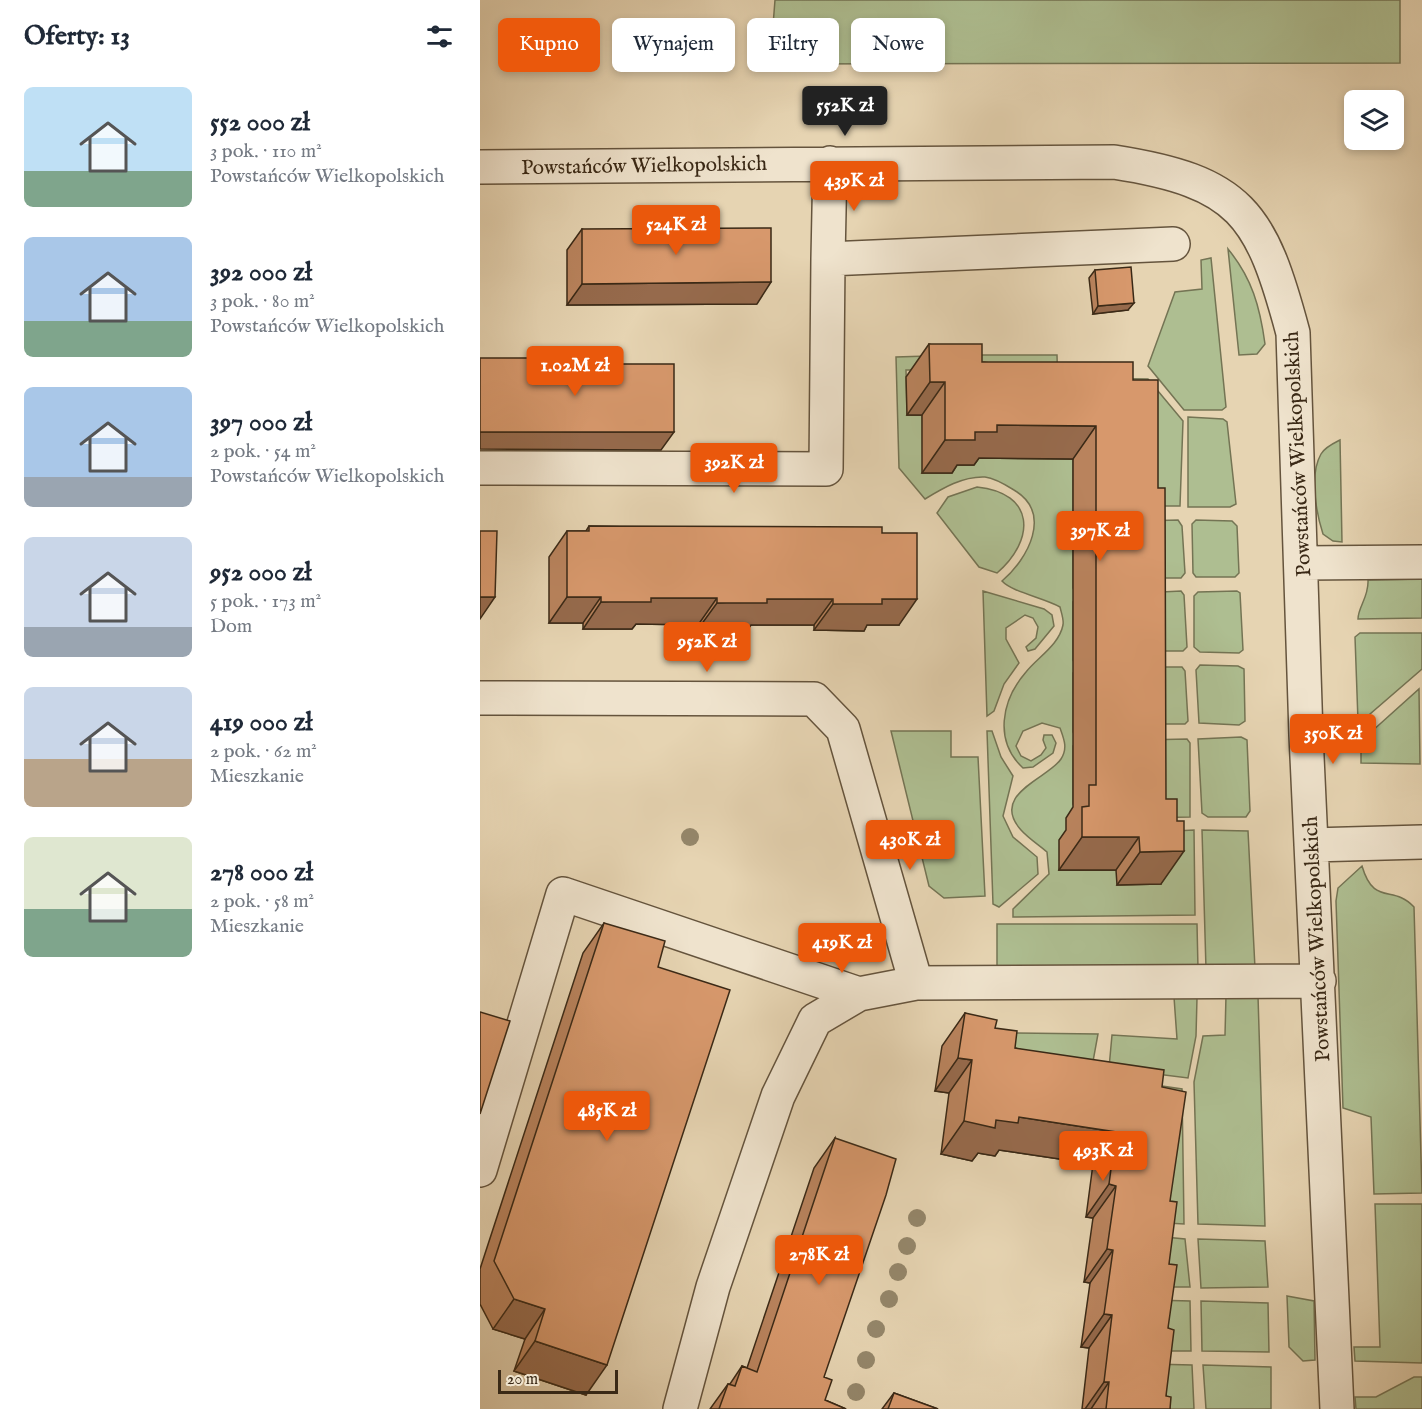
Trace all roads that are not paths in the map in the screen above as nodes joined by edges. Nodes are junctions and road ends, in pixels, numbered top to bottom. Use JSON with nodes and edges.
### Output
{"nodes":[{"id":1,"x":830,"y":163,"type":"junction"},
{"id":2,"x":480,"y":167,"type":"edge"},
{"id":3,"x":1173,"y":244,"type":"dead end"},
{"id":4,"x":828,"y":259,"type":"junction"},
{"id":5,"x":480,"y":468,"type":"edge"},
{"id":6,"x":1422,"y":562,"type":"edge"},
{"id":7,"x":1303,"y":563,"type":"junction"},
{"id":8,"x":480,"y":698,"type":"edge"},
{"id":9,"x":1422,"y":843,"type":"edge"},
{"id":10,"x":1311,"y":845,"type":"junction"},
{"id":11,"x":1319,"y":981,"type":"junction"},
{"id":12,"x":916,"y":983,"type":"junction"},
{"id":13,"x":859,"y":994,"type":"junction"},
{"id":14,"x":480,"y":1170,"type":"edge"},
{"id":15,"x":680,"y":1409,"type":"edge"},
{"id":16,"x":1337,"y":1409,"type":"edge"}],
"edges":[{"from":1,"to":2,"type":"street","name":"Powstańców Wielkopolskich"},
{"from":1,"to":4,"type":"street"},
{"from":1,"to":7,"type":"street","name":"Powstańców Wielkopolskich"},
{"from":3,"to":4,"type":"street"},
{"from":4,"to":5,"type":"street"},
{"from":6,"to":7,"type":"street"},
{"from":7,"to":10,"type":"street","name":"Powstańców Wielkopolskich"},
{"from":8,"to":12,"type":"street"},
{"from":9,"to":10,"type":"street"},
{"from":10,"to":11,"type":"street","name":"Powstańców Wielkopolskich"},
{"from":11,"to":12,"type":"street"},
{"from":11,"to":16,"type":"street","name":"Powstańców Wielkopolskich"},
{"from":12,"to":13,"type":"street"},
{"from":13,"to":14,"type":"street"},
{"from":13,"to":15,"type":"street"}]}
